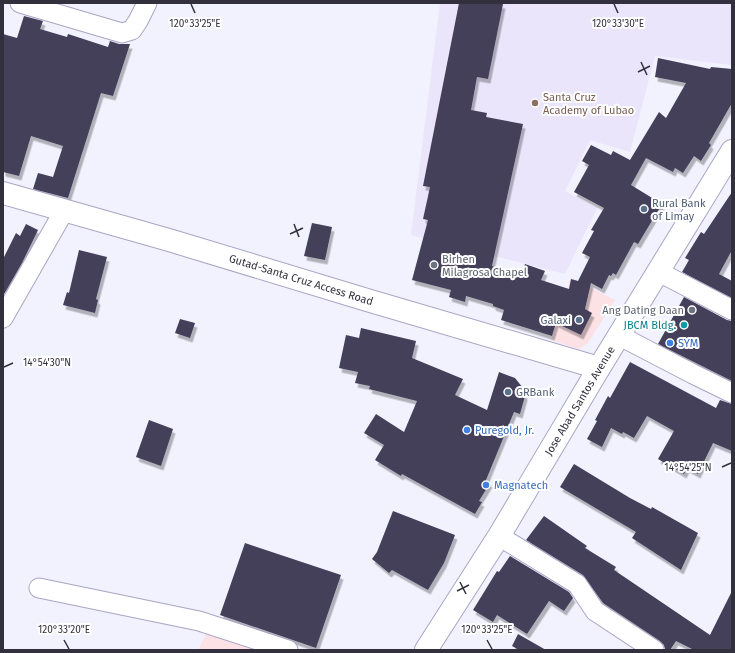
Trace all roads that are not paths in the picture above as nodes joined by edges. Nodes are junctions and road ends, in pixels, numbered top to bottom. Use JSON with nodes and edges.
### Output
{"nodes":[{"id":1,"x":20,"y":3,"type":"edge"},
{"id":2,"x":147,"y":3,"type":"edge"},
{"id":3,"x":732,"y":151,"type":"edge"},
{"id":4,"x":3,"y":193,"type":"edge"},
{"id":5,"x":64,"y":211,"type":"junction"},
{"id":6,"x":659,"y":272,"type":"junction"},
{"id":7,"x":732,"y":310,"type":"edge"},
{"id":8,"x":3,"y":318,"type":"edge"},
{"id":9,"x":620,"y":336,"type":"junction"},
{"id":10,"x":599,"y":368,"type":"junction"},
{"id":11,"x":732,"y":393,"type":"edge"},
{"id":12,"x":499,"y":536,"type":"junction"},
{"id":13,"x":39,"y":588,"type":"dead end"},
{"id":14,"x":288,"y":650,"type":"edge"},
{"id":15,"x":426,"y":650,"type":"edge"},
{"id":16,"x":654,"y":650,"type":"edge"}],
"edges":[{"from":1,"to":2,"type":"street"},
{"from":3,"to":6,"type":"main road","name":"Jose Abad Santos Avenue"},
{"from":4,"to":5,"type":"main road","name":"Gutad-Santa Cruz Access Road"},
{"from":5,"to":8,"type":"street"},
{"from":5,"to":10,"type":"main road","name":"Gutad-Santa Cruz Access Road"},
{"from":6,"to":7,"type":"street"},
{"from":6,"to":9,"type":"main road","name":"Jose Abad Santos Avenue"},
{"from":9,"to":10,"type":"main road","name":"Jose Abad Santos Avenue"},
{"from":9,"to":11,"type":"street"},
{"from":10,"to":12,"type":"main road","name":"Jose Abad Santos Avenue"},
{"from":12,"to":15,"type":"main road","name":"Jose Abad Santos Avenue"},
{"from":12,"to":16,"type":"street"},
{"from":13,"to":14,"type":"street"}]}
